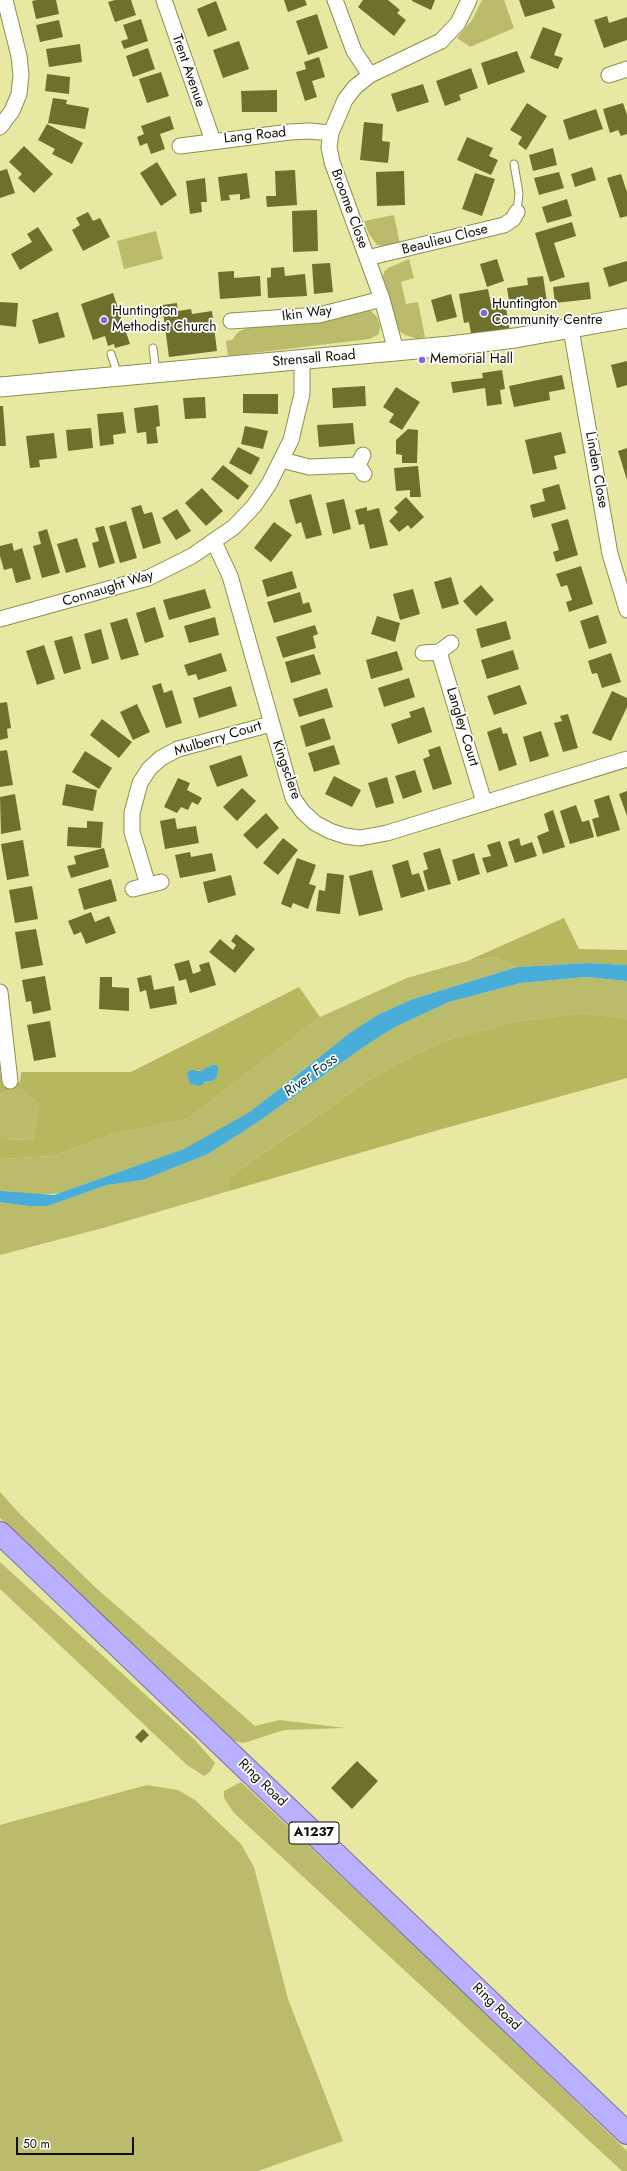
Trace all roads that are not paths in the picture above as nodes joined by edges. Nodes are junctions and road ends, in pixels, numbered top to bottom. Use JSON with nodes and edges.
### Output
{"nodes":[{"id":1,"x":164,"y":0,"type":"edge"},
{"id":2,"x":335,"y":0,"type":"edge"},
{"id":3,"x":470,"y":0,"type":"edge"},
{"id":4,"x":4,"y":8,"type":"edge"},
{"id":5,"x":627,"y":69,"type":"edge"},
{"id":6,"x":370,"y":75,"type":"junction"},
{"id":7,"x":609,"y":75,"type":"dead end"},
{"id":8,"x":0,"y":127,"type":"edge"},
{"id":9,"x":331,"y":133,"type":"junction"},
{"id":10,"x":213,"y":141,"type":"junction"},
{"id":11,"x":180,"y":146,"type":"dead end"},
{"id":12,"x":514,"y":164,"type":"dead end"},
{"id":13,"x":517,"y":212,"type":"joint"},
{"id":14,"x":367,"y":258,"type":"junction"},
{"id":15,"x":382,"y":299,"type":"junction"},
{"id":16,"x":627,"y":318,"type":"edge"},
{"id":17,"x":231,"y":321,"type":"dead end"},
{"id":18,"x":571,"y":328,"type":"junction"},
{"id":19,"x":153,"y":348,"type":"dead end"},
{"id":20,"x":396,"y":351,"type":"junction"},
{"id":21,"x":111,"y":354,"type":"dead end"},
{"id":22,"x":302,"y":361,"type":"junction"},
{"id":23,"x":156,"y":373,"type":"junction"},
{"id":24,"x":118,"y":377,"type":"junction"},
{"id":25,"x":0,"y":387,"type":"edge"},
{"id":26,"x":282,"y":460,"type":"junction"},
{"id":27,"x":362,"y":465,"type":"dead end"},
{"id":28,"x":214,"y":542,"type":"junction"},
{"id":29,"x":627,"y":610,"type":"edge"},
{"id":30,"x":0,"y":619,"type":"edge"},
{"id":31,"x":451,"y":643,"type":"dead end"},
{"id":32,"x":439,"y":652,"type":"junction"},
{"id":33,"x":422,"y":653,"type":"dead end"},
{"id":34,"x":271,"y":724,"type":"junction"},
{"id":35,"x":627,"y":759,"type":"edge"},
{"id":36,"x":484,"y":802,"type":"junction"},
{"id":37,"x":147,"y":885,"type":"dead end"},
{"id":38,"x":0,"y":992,"type":"edge"},
{"id":39,"x":2,"y":1017,"type":"edge"},
{"id":40,"x":10,"y":1080,"type":"dead end"},
{"id":41,"x":0,"y":1533,"type":"edge"},
{"id":42,"x":627,"y":2133,"type":"edge"}],
"edges":[{"from":1,"to":10,"type":"street","name":"Trent Avenue"},
{"from":2,"to":6,"type":"street"},
{"from":3,"to":6,"type":"street","name":"Broome Close"},
{"from":4,"to":8,"type":"street"},
{"from":5,"to":7,"type":"street"},
{"from":6,"to":9,"type":"street","name":"Broome Close"},
{"from":9,"to":10,"type":"street","name":"Lang Road"},
{"from":9,"to":14,"type":"street","name":"Broome Close"},
{"from":10,"to":11,"type":"street","name":"Lang Road"},
{"from":12,"to":13,"type":"lane"},
{"from":13,"to":14,"type":"street","name":"Beaulieu Close"},
{"from":14,"to":15,"type":"street","name":"Broome Close"},
{"from":15,"to":17,"type":"street","name":"Ikin Way"},
{"from":15,"to":20,"type":"street","name":"Broome Close"},
{"from":16,"to":18,"type":"street","name":"Strensall Road"},
{"from":18,"to":20,"type":"street","name":"Strensall Road"},
{"from":18,"to":29,"type":"street","name":"Linden Close"},
{"from":19,"to":23,"type":"lane"},
{"from":20,"to":22,"type":"street","name":"Strensall Road"},
{"from":21,"to":24,"type":"lane"},
{"from":22,"to":23,"type":"street","name":"Strensall Road"},
{"from":22,"to":26,"type":"street","name":"Connaught Way"},
{"from":23,"to":24,"type":"street","name":"Strensall Road"},
{"from":24,"to":25,"type":"street","name":"Strensall Road"},
{"from":26,"to":27,"type":"street"},
{"from":26,"to":28,"type":"street","name":"Connaught Way"},
{"from":28,"to":30,"type":"street","name":"Connaught Way"},
{"from":28,"to":34,"type":"street","name":"Kingsclere"},
{"from":31,"to":32,"type":"street"},
{"from":32,"to":33,"type":"street"},
{"from":32,"to":36,"type":"street","name":"Langley Court"},
{"from":34,"to":36,"type":"street","name":"Kingsclere"},
{"from":34,"to":37,"type":"street","name":"Mulberry Court"},
{"from":35,"to":36,"type":"street","name":"Kingsclere"},
{"from":38,"to":39,"type":"street"},
{"from":39,"to":40,"type":"street"},
{"from":41,"to":42,"type":"highway","name":"Ring Road","number":"A1237"}]}
